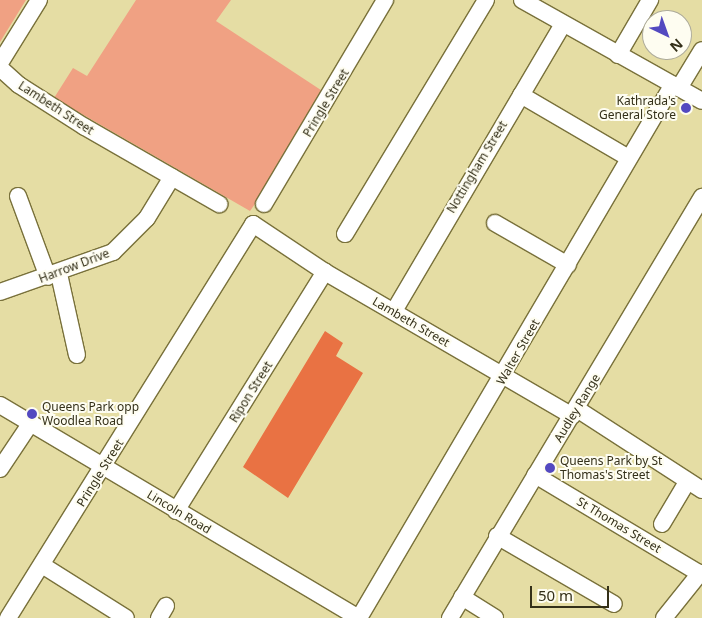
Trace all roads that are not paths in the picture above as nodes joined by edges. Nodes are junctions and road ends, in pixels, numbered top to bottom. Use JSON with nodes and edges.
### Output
{"nodes":[{"id":1,"x":39,"y":0,"type":"edge"},
{"id":2,"x":385,"y":0,"type":"edge"},
{"id":3,"x":486,"y":0,"type":"edge"},
{"id":4,"x":522,"y":0,"type":"edge"},
{"id":5,"x":650,"y":0,"type":"edge"},
{"id":6,"x":563,"y":24,"type":"junction"},
{"id":7,"x":702,"y":50,"type":"edge"},
{"id":8,"x":618,"y":56,"type":"junction"},
{"id":9,"x":0,"y":63,"type":"edge"},
{"id":10,"x":0,"y":68,"type":"edge"},
{"id":11,"x":676,"y":86,"type":"junction"},
{"id":12,"x":521,"y":95,"type":"junction"},
{"id":13,"x":702,"y":101,"type":"edge"},
{"id":14,"x":629,"y":158,"type":"junction"},
{"id":15,"x":172,"y":177,"type":"junction"},
{"id":16,"x":18,"y":196,"type":"dead end"},
{"id":17,"x":702,"y":197,"type":"edge"},
{"id":18,"x":219,"y":204,"type":"dead end"},
{"id":19,"x":264,"y":204,"type":"dead end"},
{"id":20,"x":495,"y":223,"type":"dead end"},
{"id":21,"x":253,"y":224,"type":"joint"},
{"id":22,"x":344,"y":234,"type":"dead end"},
{"id":23,"x":568,"y":265,"type":"junction"},
{"id":24,"x":326,"y":272,"type":"junction"},
{"id":25,"x":53,"y":275,"type":"junction"},
{"id":26,"x":0,"y":292,"type":"edge"},
{"id":27,"x":394,"y":311,"type":"junction"},
{"id":28,"x":77,"y":355,"type":"dead end"},
{"id":29,"x":504,"y":376,"type":"junction"},
{"id":30,"x":0,"y":405,"type":"edge"},
{"id":31,"x":575,"y":412,"type":"junction"},
{"id":32,"x":30,"y":424,"type":"junction"},
{"id":33,"x":104,"y":467,"type":"junction"},
{"id":34,"x":0,"y":469,"type":"edge"},
{"id":35,"x":536,"y":475,"type":"junction"},
{"id":36,"x":687,"y":482,"type":"junction"},
{"id":37,"x":702,"y":490,"type":"edge"},
{"id":38,"x":176,"y":512,"type":"junction"},
{"id":39,"x":662,"y":524,"type":"dead end"},
{"id":40,"x":497,"y":536,"type":"junction"},
{"id":41,"x":42,"y":565,"type":"junction"},
{"id":42,"x":701,"y":574,"type":"edge"},
{"id":43,"x":462,"y":597,"type":"junction"},
{"id":44,"x":614,"y":604,"type":"dead end"},
{"id":45,"x":8,"y":618,"type":"edge"},
{"id":46,"x":126,"y":618,"type":"edge"},
{"id":47,"x":359,"y":618,"type":"edge"},
{"id":48,"x":450,"y":618,"type":"edge"},
{"id":49,"x":495,"y":618,"type":"edge"},
{"id":50,"x":664,"y":618,"type":"edge"}],
"edges":[{"from":1,"to":9,"type":"street"},
{"from":2,"to":19,"type":"street","name":"Pringle Street"},
{"from":3,"to":22,"type":"street"},
{"from":4,"to":6,"type":"street"},
{"from":5,"to":8,"type":"street"},
{"from":6,"to":8,"type":"street"},
{"from":6,"to":12,"type":"street","name":"Nottingham Street"},
{"from":7,"to":11,"type":"street","name":"Walter Street"},
{"from":8,"to":11,"type":"street"},
{"from":10,"to":15,"type":"street","name":"Lambeth Street"},
{"from":11,"to":13,"type":"street"},
{"from":11,"to":14,"type":"street","name":"Walter Street"},
{"from":12,"to":14,"type":"street"},
{"from":12,"to":27,"type":"street","name":"Nottingham Street"},
{"from":14,"to":23,"type":"street","name":"Walter Street"},
{"from":15,"to":18,"type":"street","name":"Lambeth Street"},
{"from":15,"to":25,"type":"street","name":"Harrow Drive"},
{"from":16,"to":25,"type":"street"},
{"from":17,"to":31,"type":"street","name":"Audley Range"},
{"from":20,"to":23,"type":"street"},
{"from":21,"to":24,"type":"street","name":"Lambeth Street"},
{"from":21,"to":33,"type":"street","name":"Pringle Street"},
{"from":23,"to":29,"type":"street","name":"Walter Street"},
{"from":24,"to":27,"type":"street","name":"Lambeth Street"},
{"from":24,"to":38,"type":"street","name":"Ripon Street"},
{"from":25,"to":26,"type":"street","name":"Harrow Drive"},
{"from":25,"to":28,"type":"street"},
{"from":27,"to":29,"type":"street","name":"Lambeth Street"},
{"from":29,"to":31,"type":"street","name":"Lambeth Street"},
{"from":29,"to":47,"type":"street","name":"Walter Street"},
{"from":30,"to":32,"type":"street","name":"Lincoln Road"},
{"from":31,"to":35,"type":"street","name":"Audley Range"},
{"from":31,"to":36,"type":"street","name":"Lambeth Street"},
{"from":32,"to":33,"type":"street","name":"Lincoln Road"},
{"from":32,"to":34,"type":"street"},
{"from":33,"to":38,"type":"street","name":"Lincoln Road"},
{"from":33,"to":41,"type":"street","name":"Pringle Street"},
{"from":35,"to":40,"type":"street","name":"Audley Range"},
{"from":35,"to":42,"type":"street","name":"St Thomas Street"},
{"from":36,"to":37,"type":"street","name":"Lambeth Street"},
{"from":36,"to":39,"type":"street"},
{"from":38,"to":47,"type":"street","name":"Lincoln Road"},
{"from":40,"to":43,"type":"street","name":"Audley Range"},
{"from":40,"to":44,"type":"street"},
{"from":41,"to":45,"type":"street","name":"Pringle Street"},
{"from":41,"to":46,"type":"street"},
{"from":42,"to":50,"type":"street"},
{"from":43,"to":48,"type":"street","name":"Audley Range"},
{"from":43,"to":49,"type":"street"}]}
